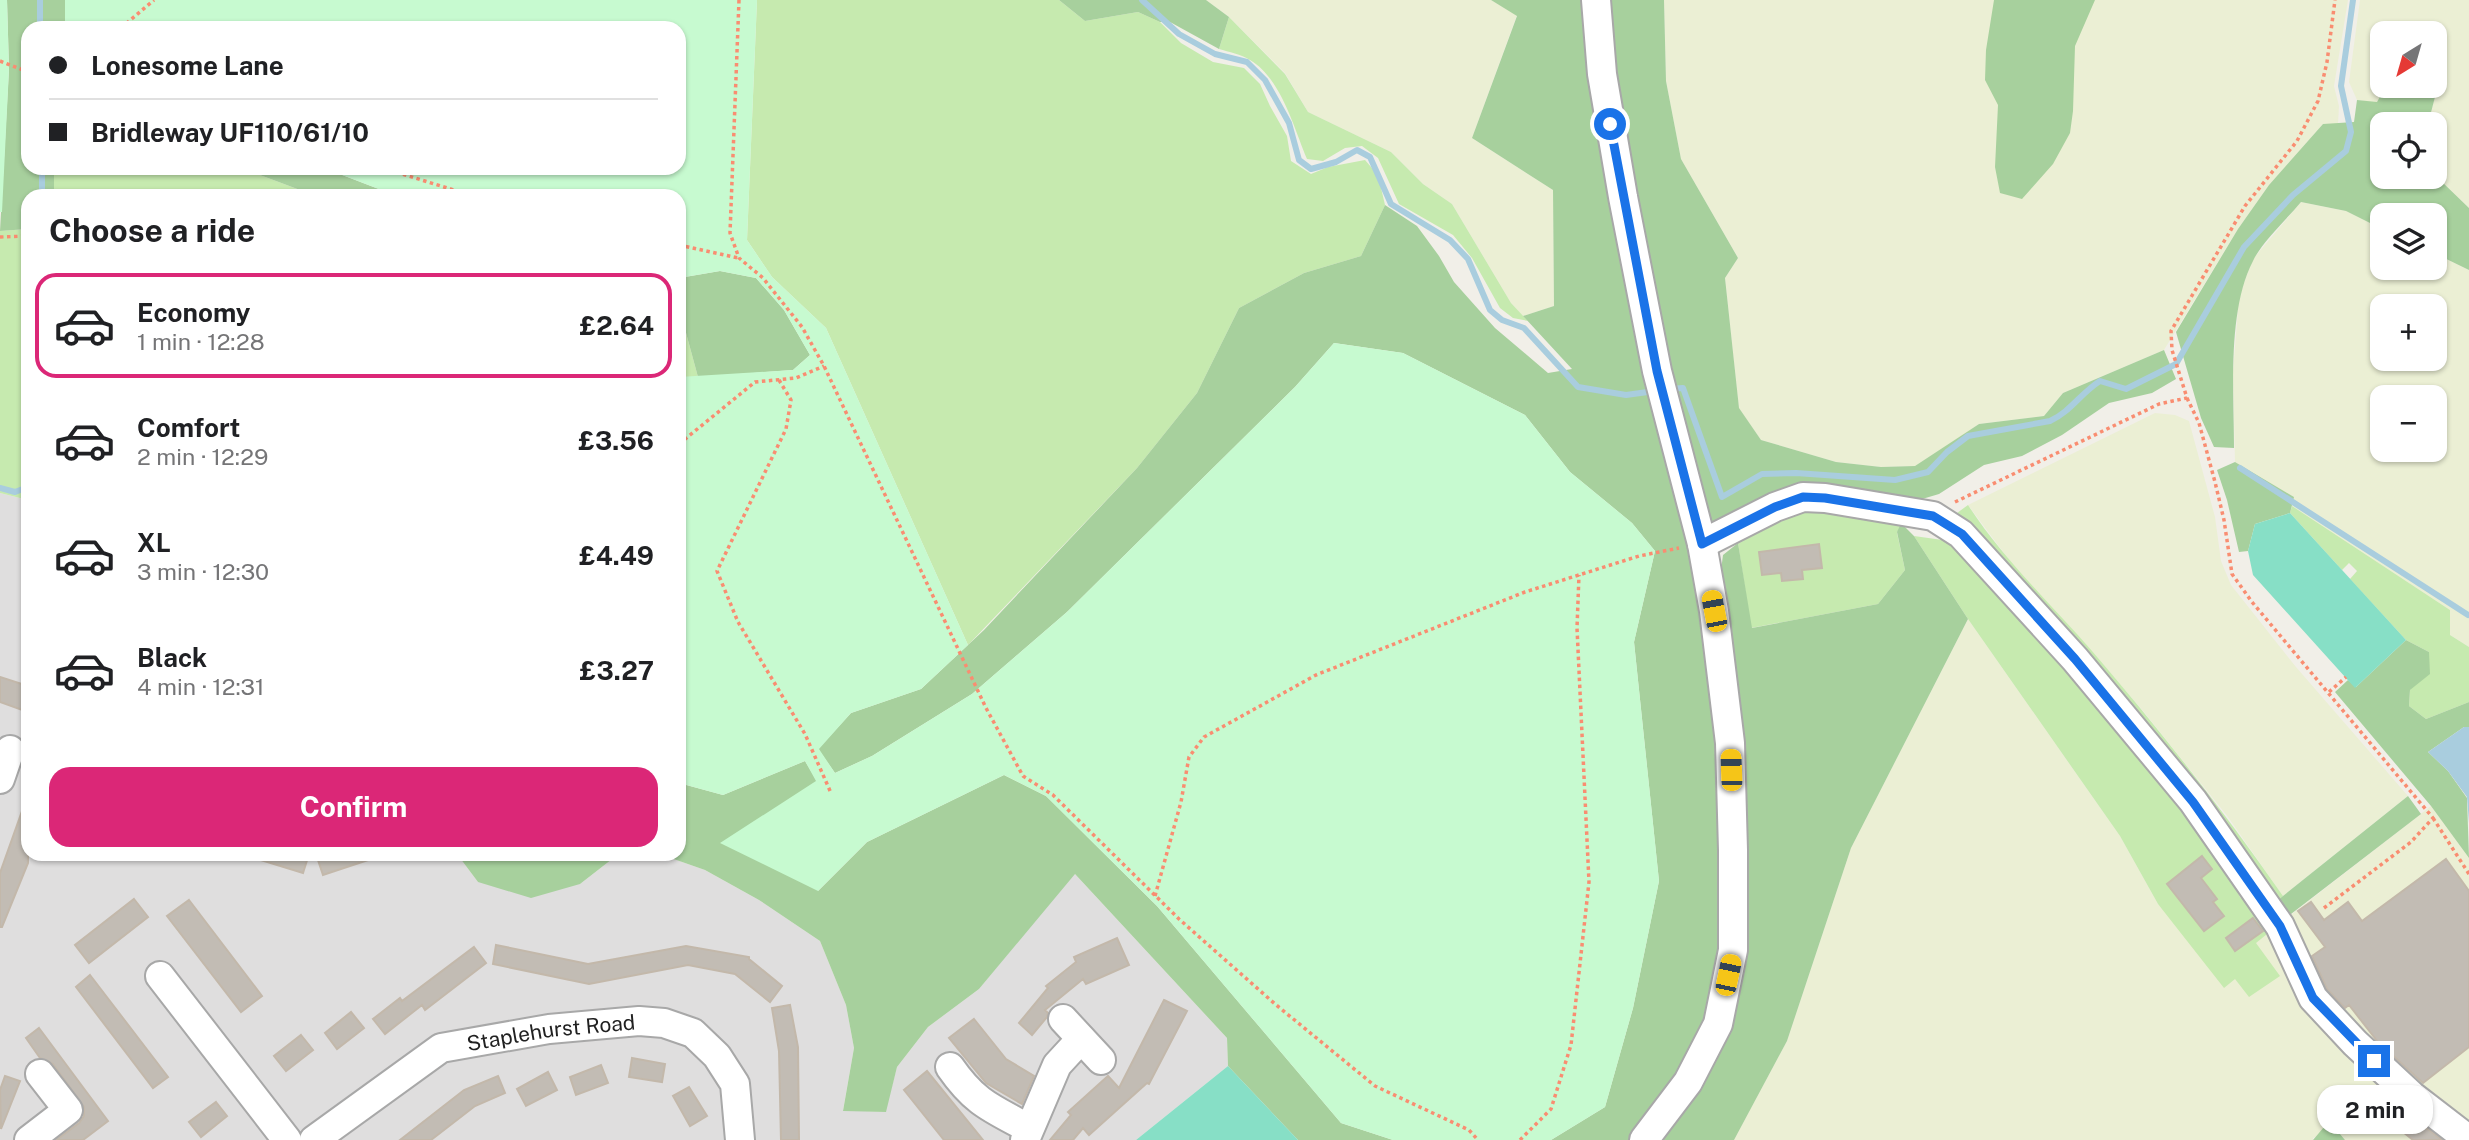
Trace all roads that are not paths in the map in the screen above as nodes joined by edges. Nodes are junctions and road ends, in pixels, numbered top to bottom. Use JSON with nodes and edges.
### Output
{"nodes":[{"id":1,"x":1597,"y":0,"type":"edge"},
{"id":2,"x":1702,"y":544,"type":"junction"},
{"id":3,"x":13,"y":749,"type":"edge"},
{"id":4,"x":0,"y":779,"type":"edge"},
{"id":5,"x":160,"y":976,"type":"dead end"},
{"id":6,"x":1101,"y":1060,"type":"dead end"},
{"id":7,"x":950,"y":1067,"type":"dead end"},
{"id":8,"x":40,"y":1074,"type":"dead end"},
{"id":9,"x":1027,"y":1134,"type":"edge"},
{"id":10,"x":29,"y":1140,"type":"edge"},
{"id":11,"x":287,"y":1140,"type":"edge"},
{"id":12,"x":314,"y":1140,"type":"edge"},
{"id":13,"x":740,"y":1140,"type":"edge"},
{"id":14,"x":1644,"y":1140,"type":"edge"},
{"id":15,"x":2469,"y":1140,"type":"edge"}],
"edges":[{"from":1,"to":2,"type":"street"},
{"from":2,"to":14,"type":"street"},
{"from":2,"to":15,"type":"street"},
{"from":3,"to":4,"type":"street"},
{"from":5,"to":11,"type":"street"},
{"from":6,"to":9,"type":"street"},
{"from":7,"to":9,"type":"street"},
{"from":8,"to":10,"type":"street"},
{"from":12,"to":13,"type":"street","name":"Staplehurst Road"}]}
